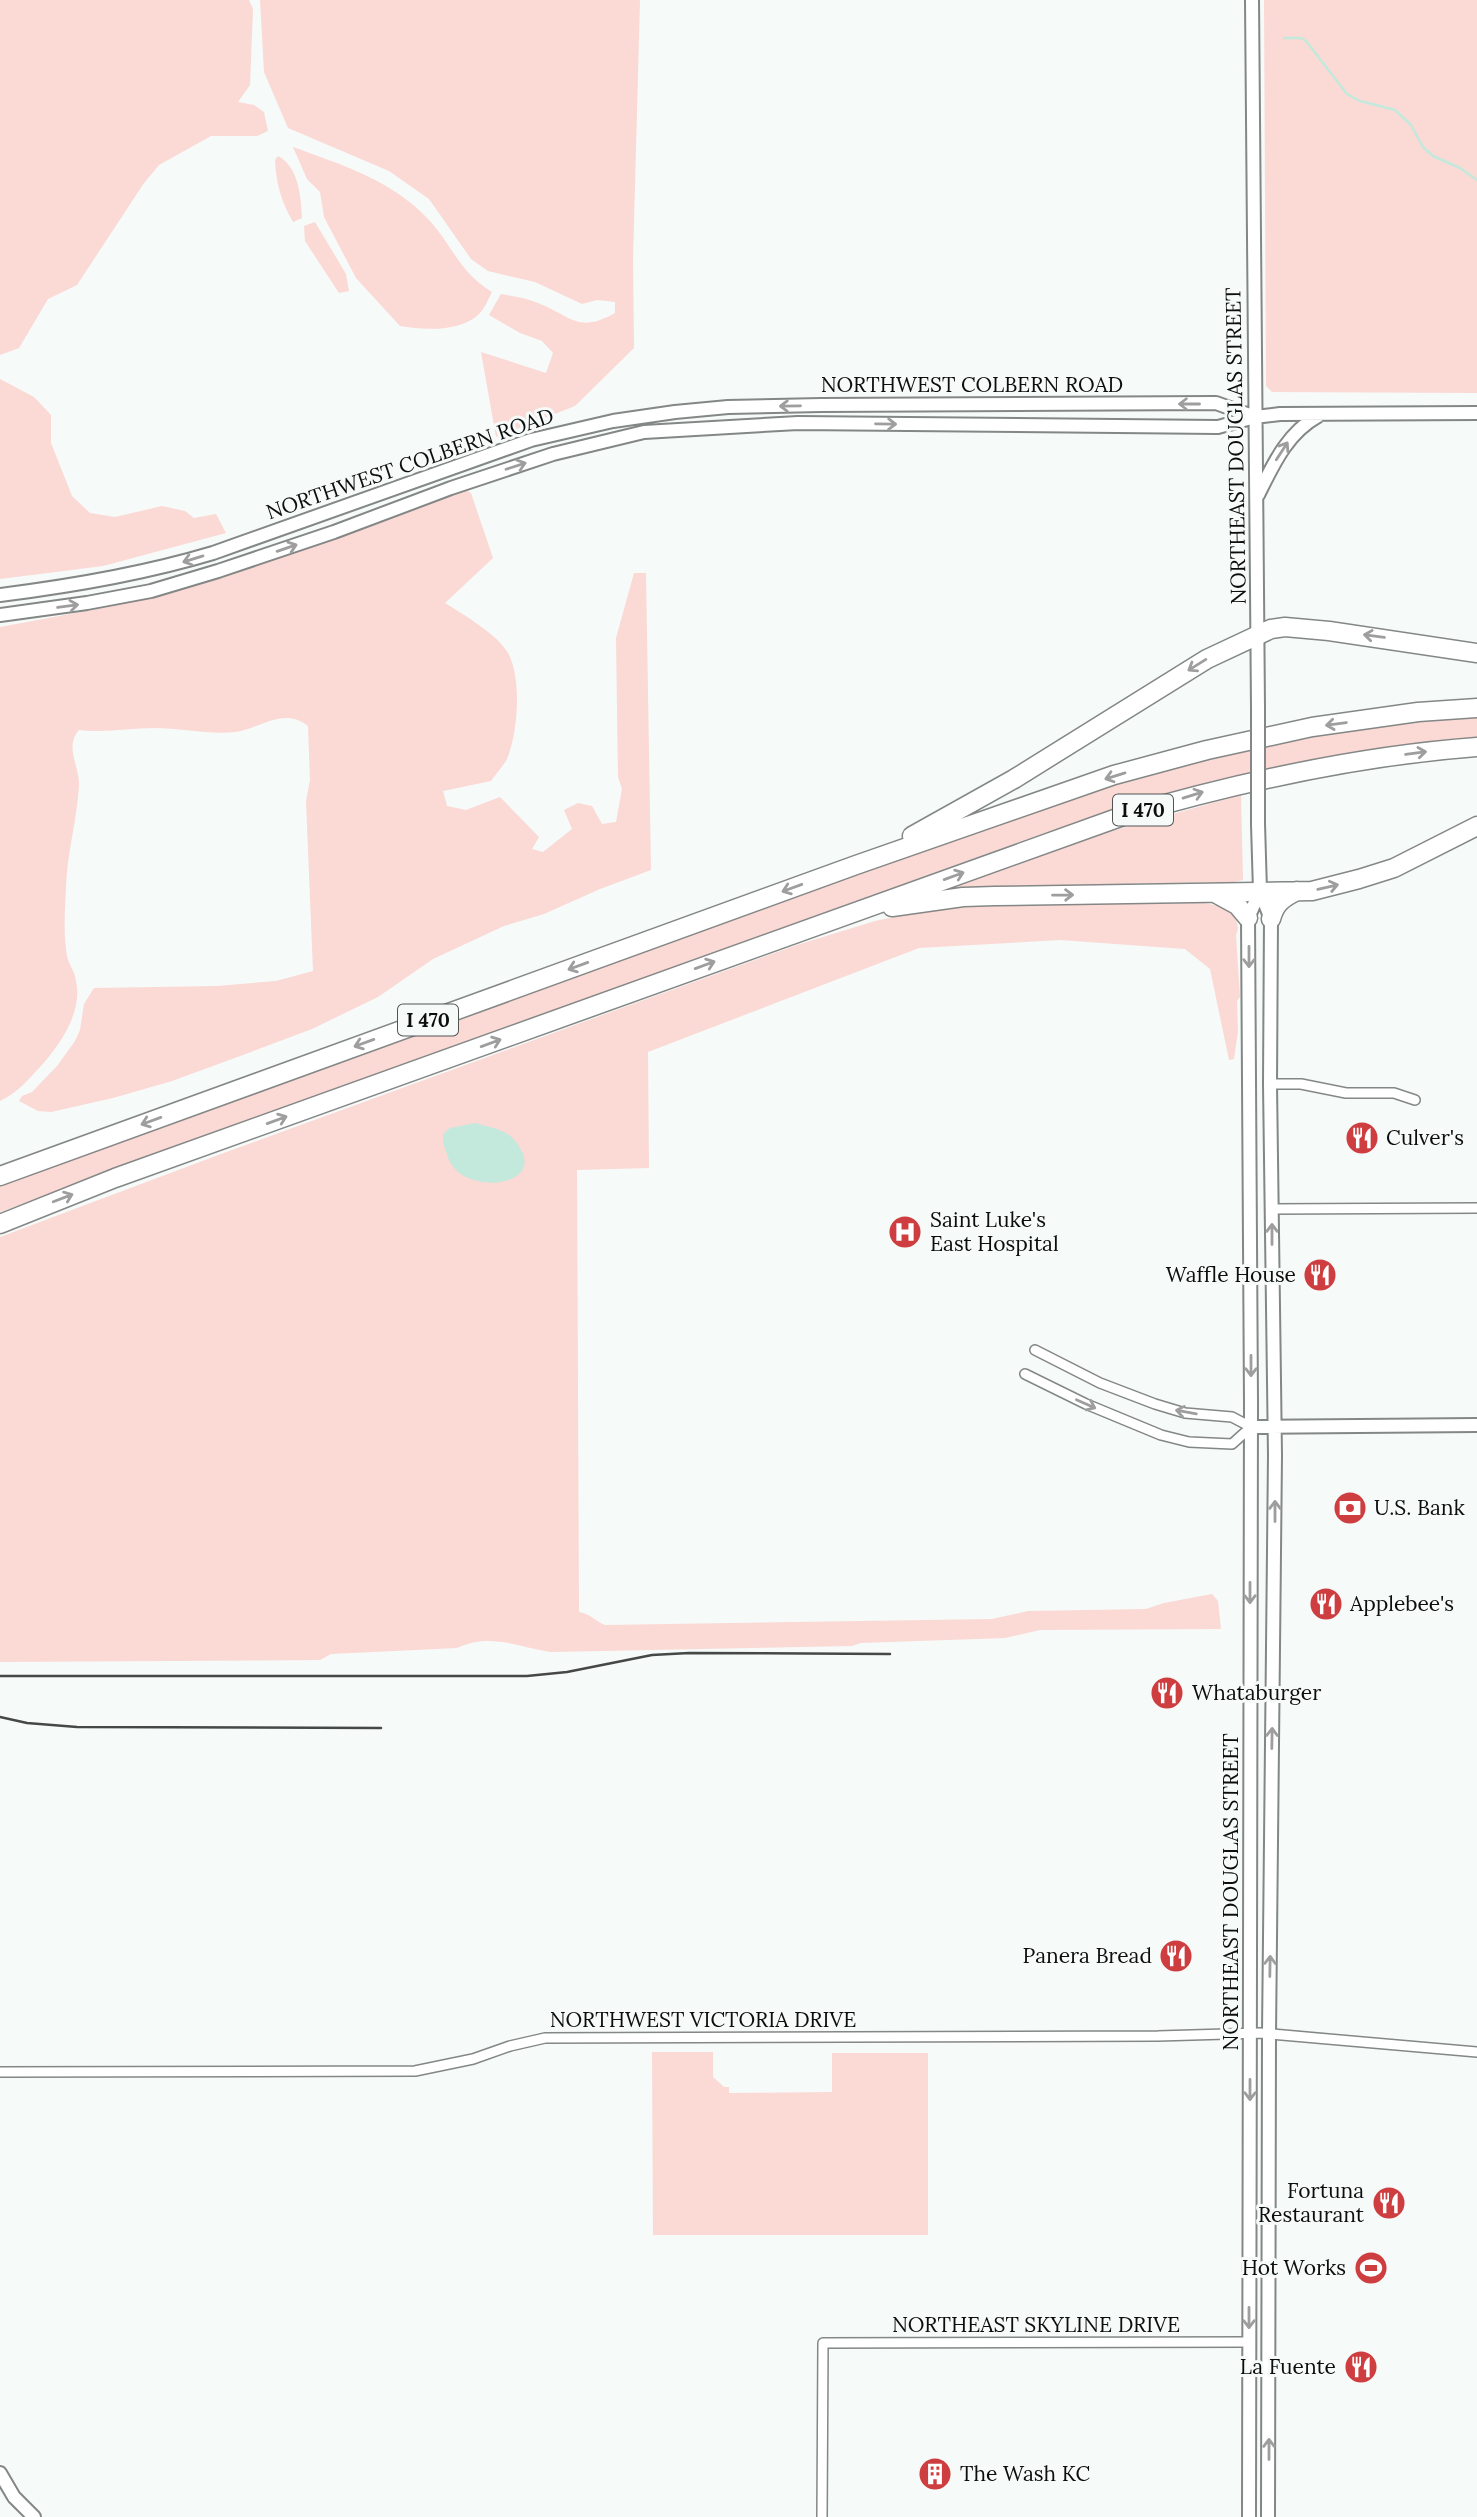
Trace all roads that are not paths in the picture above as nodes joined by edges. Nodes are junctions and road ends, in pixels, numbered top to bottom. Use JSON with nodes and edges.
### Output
{"nodes":[{"id":1,"x":1252,"y":0,"type":"edge"},
{"id":2,"x":675,"y":412,"type":"junction"},
{"id":3,"x":1321,"y":414,"type":"junction"},
{"id":4,"x":1477,"y":414,"type":"edge"},
{"id":5,"x":1255,"y":417,"type":"junction"},
{"id":6,"x":677,"y":429,"type":"junction"},
{"id":7,"x":1257,"y":498,"type":"junction"},
{"id":8,"x":0,"y":595,"type":"edge"},
{"id":9,"x":0,"y":615,"type":"edge"},
{"id":10,"x":1258,"y":634,"type":"junction"},
{"id":11,"x":1477,"y":653,"type":"edge"},
{"id":12,"x":1477,"y":708,"type":"edge"},
{"id":13,"x":1477,"y":747,"type":"edge"},
{"id":14,"x":1477,"y":826,"type":"edge"},
{"id":15,"x":856,"y":865,"type":"junction"},
{"id":16,"x":1260,"y":891,"type":"junction"},
{"id":17,"x":1297,"y":891,"type":"junction"},
{"id":18,"x":1212,"y":892,"type":"junction"},
{"id":19,"x":1248,"y":918,"type":"junction"},
{"id":20,"x":1271,"y":919,"type":"junction"},
{"id":21,"x":821,"y":924,"type":"junction"},
{"id":22,"x":1270,"y":1084,"type":"junction"},
{"id":23,"x":1415,"y":1100,"type":"dead end"},
{"id":24,"x":0,"y":1176,"type":"edge"},
{"id":25,"x":1477,"y":1208,"type":"edge"},
{"id":26,"x":1272,"y":1209,"type":"junction"},
{"id":27,"x":0,"y":1224,"type":"edge"},
{"id":28,"x":1035,"y":1350,"type":"dead end"},
{"id":29,"x":1025,"y":1374,"type":"dead end"},
{"id":30,"x":1477,"y":1425,"type":"edge"},
{"id":31,"x":1251,"y":1427,"type":"junction"},
{"id":32,"x":1274,"y":1427,"type":"junction"},
{"id":33,"x":1250,"y":2034,"type":"junction"},
{"id":34,"x":1269,"y":2034,"type":"junction"},
{"id":35,"x":1477,"y":2053,"type":"edge"},
{"id":36,"x":0,"y":2072,"type":"edge"},
{"id":37,"x":1249,"y":2343,"type":"junction"},
{"id":38,"x":1269,"y":2364,"type":"junction"},
{"id":39,"x":0,"y":2473,"type":"edge"},
{"id":40,"x":33,"y":2517,"type":"edge"},
{"id":41,"x":822,"y":2517,"type":"edge"},
{"id":42,"x":1249,"y":2517,"type":"edge"},
{"id":43,"x":1268,"y":2517,"type":"edge"}],
"edges":[{"from":1,"to":5,"type":"main road","name":"NORTHEAST DOUGLAS STREET"},
{"from":5,"to":2,"type":"main road","name":"NORTHWEST COLBERN ROAD","one_way":true},
{"from":2,"to":6,"type":"main road"},
{"from":2,"to":8,"type":"main road","name":"NORTHWEST COLBERN ROAD","one_way":true},
{"from":3,"to":4,"type":"main road","name":"NORTHWEST COLBERN ROAD"},
{"from":3,"to":5,"type":"main road","name":"NORTHWEST COLBERN ROAD"},
{"from":7,"to":3,"type":"main road","one_way":true},
{"from":6,"to":5,"type":"main road","name":"NORTHWEST COLBERN ROAD","one_way":true},
{"from":5,"to":7,"type":"main road","name":"NORTHEAST DOUGLAS STREET"},
{"from":9,"to":6,"type":"main road","name":"NORTHWEST COLBERN ROAD","one_way":true},
{"from":7,"to":10,"type":"main road","name":"NORTHEAST DOUGLAS STREET"},
{"from":11,"to":10,"type":"highway","one_way":true},
{"from":10,"to":15,"type":"highway","one_way":true},
{"from":10,"to":16,"type":"main road","name":"NORTHEAST DOUGLAS STREET","bridge":true},
{"from":12,"to":15,"type":"highway","number":"I 470","one_way":true},
{"from":21,"to":13,"type":"highway","number":"I 470","one_way":true},
{"from":17,"to":14,"type":"highway","one_way":true},
{"from":15,"to":24,"type":"highway","number":"I 470","one_way":true},
{"from":16,"to":17,"type":"highway"},
{"from":16,"to":18,"type":"highway"},
{"from":16,"to":19,"type":"main road","name":"NORTHEAST DOUGLAS STREET"},
{"from":16,"to":20,"type":"main road","name":"NORTHEAST DOUGLAS STREET"},
{"from":17,"to":20,"type":"highway"},
{"from":18,"to":19,"type":"highway"},
{"from":21,"to":18,"type":"highway","one_way":true},
{"from":19,"to":31,"type":"main road","name":"NORTHEAST DOUGLAS STREET","one_way":true},
{"from":20,"to":22,"type":"main road","name":"NORTHEAST DOUGLAS STREET"},
{"from":27,"to":21,"type":"highway","number":"I 470","one_way":true},
{"from":22,"to":23,"type":"street"},
{"from":22,"to":26,"type":"main road","name":"NORTHEAST DOUGLAS STREET"},
{"from":25,"to":26,"type":"street"},
{"from":32,"to":26,"type":"main road","name":"NORTHEAST DOUGLAS STREET","one_way":true},
{"from":31,"to":28,"type":"street","one_way":true},
{"from":29,"to":31,"type":"street","one_way":true},
{"from":30,"to":32,"type":"main road"},
{"from":31,"to":32,"type":"main road"},
{"from":31,"to":33,"type":"main road","name":"NORTHEAST DOUGLAS STREET","one_way":true},
{"from":34,"to":32,"type":"main road","name":"NORTHEAST DOUGLAS STREET","one_way":true},
{"from":33,"to":34,"type":"street","name":"NORTHWEST VICTORIA DRIVE"},
{"from":33,"to":36,"type":"street","name":"NORTHWEST VICTORIA DRIVE"},
{"from":33,"to":37,"type":"main road","name":"NORTHEAST DOUGLAS STREET","one_way":true},
{"from":34,"to":35,"type":"street","name":"NORTHWEST VICTORIA DRIVE"},
{"from":34,"to":38,"type":"main road","name":"NORTHEAST DOUGLAS STREET"},
{"from":37,"to":38,"type":"main road"},
{"from":37,"to":41,"type":"street","name":"NORTHEAST SKYLINE DRIVE"},
{"from":37,"to":42,"type":"main road","name":"NORTHEAST DOUGLAS STREET"},
{"from":43,"to":38,"type":"main road","name":"NORTHEAST DOUGLAS STREET","one_way":true},
{"from":39,"to":40,"type":"main road"}]}
